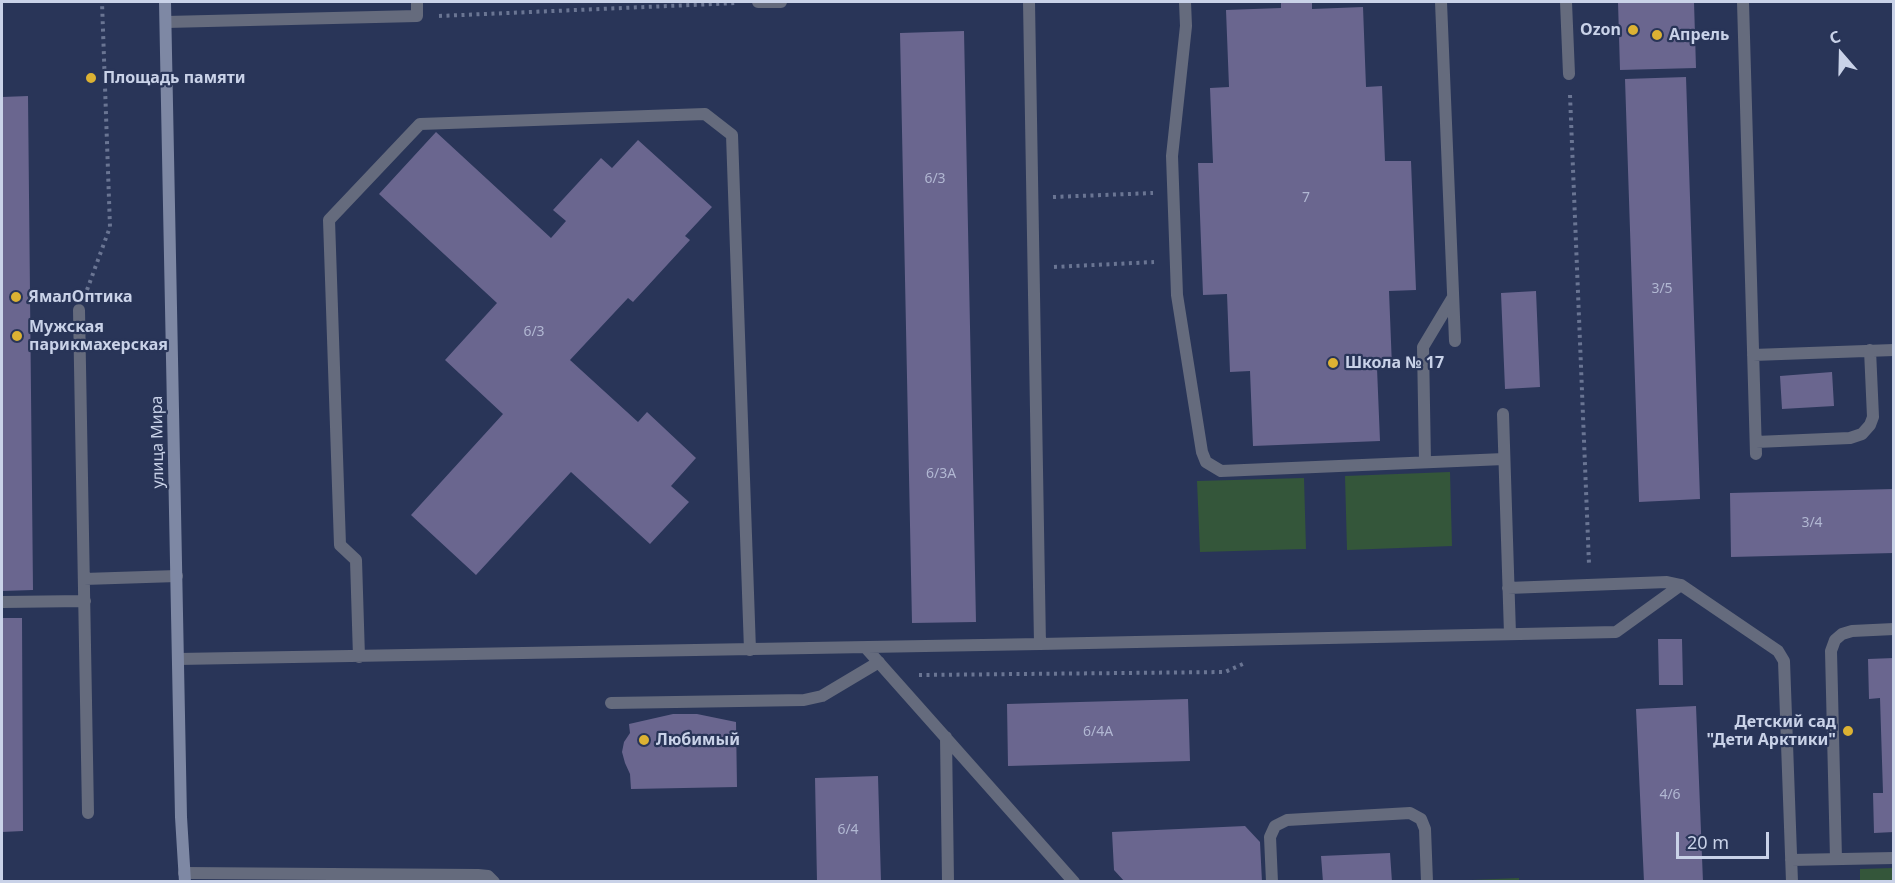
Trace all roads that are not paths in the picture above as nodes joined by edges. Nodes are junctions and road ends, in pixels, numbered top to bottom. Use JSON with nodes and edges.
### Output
{"nodes":[{"id":1,"x":165,"y":2,"type":"edge"},
{"id":2,"x":417,"y":2,"type":"edge"},
{"id":3,"x":758,"y":2,"type":"edge"},
{"id":4,"x":781,"y":2,"type":"edge"},
{"id":5,"x":1029,"y":2,"type":"edge"},
{"id":6,"x":1185,"y":2,"type":"edge"},
{"id":7,"x":1441,"y":2,"type":"edge"},
{"id":8,"x":1566,"y":2,"type":"edge"},
{"id":9,"x":1743,"y":2,"type":"edge"},
{"id":10,"x":166,"y":22,"type":"junction"},
{"id":11,"x":1569,"y":74,"type":"road end"},
{"id":12,"x":1453,"y":297,"type":"junction"},
{"id":13,"x":79,"y":310,"type":"road end"},
{"id":14,"x":1455,"y":341,"type":"dead end"},
{"id":15,"x":1870,"y":350,"type":"junction"},
{"id":16,"x":1893,"y":350,"type":"edge"},
{"id":17,"x":1754,"y":355,"type":"junction"},
{"id":18,"x":1503,"y":414,"type":"dead end"},
{"id":19,"x":1504,"y":459,"type":"junction"},
{"id":20,"x":1425,"y":462,"type":"junction"},
{"id":21,"x":177,"y":576,"type":"junction"},
{"id":22,"x":84,"y":579,"type":"junction"},
{"id":23,"x":1681,"y":585,"type":"junction"},
{"id":24,"x":1508,"y":588,"type":"junction"},
{"id":25,"x":2,"y":602,"type":"edge"},
{"id":26,"x":85,"y":602,"type":"junction"},
{"id":27,"x":1893,"y":629,"type":"edge"},
{"id":28,"x":1510,"y":634,"type":"junction"},
{"id":29,"x":1040,"y":644,"type":"junction"},
{"id":30,"x":866,"y":648,"type":"junction"},
{"id":31,"x":750,"y":650,"type":"junction"},
{"id":32,"x":359,"y":657,"type":"junction"},
{"id":33,"x":178,"y":659,"type":"junction"},
{"id":34,"x":879,"y":662,"type":"junction"},
{"id":35,"x":611,"y":703,"type":"dead end"},
{"id":36,"x":946,"y":737,"type":"junction"},
{"id":37,"x":88,"y":813,"type":"dead end"},
{"id":38,"x":1893,"y":858,"type":"edge"},
{"id":39,"x":1836,"y":860,"type":"junction"},
{"id":40,"x":1791,"y":861,"type":"junction"},
{"id":41,"x":185,"y":877,"type":"edge"},
{"id":42,"x":494,"y":882,"type":"edge"},
{"id":43,"x":948,"y":882,"type":"edge"},
{"id":44,"x":1074,"y":882,"type":"edge"},
{"id":45,"x":1272,"y":882,"type":"edge"},
{"id":46,"x":1427,"y":882,"type":"edge"},
{"id":47,"x":1792,"y":882,"type":"edge"}],
"edges":[{"from":1,"to":10,"type":"street","name":"улица Мира"},
{"from":2,"to":10,"type":"lane"},
{"from":3,"to":4,"type":"lane"},
{"from":5,"to":29,"type":"lane"},
{"from":6,"to":20,"type":"lane"},
{"from":7,"to":12,"type":"lane"},
{"from":8,"to":11,"type":"lane"},
{"from":9,"to":17,"type":"lane"},
{"from":10,"to":21,"type":"street","name":"улица Мира"},
{"from":12,"to":14,"type":"lane"},
{"from":12,"to":20,"type":"lane"},
{"from":13,"to":22,"type":"lane"},
{"from":15,"to":16,"type":"lane"},
{"from":15,"to":17,"type":"lane"},
{"from":15,"to":17,"type":"lane"},
{"from":18,"to":19,"type":"lane"},
{"from":19,"to":20,"type":"lane"},
{"from":19,"to":24,"type":"lane"},
{"from":21,"to":22,"type":"lane"},
{"from":21,"to":33,"type":"street","name":"улица Мира"},
{"from":22,"to":26,"type":"lane"},
{"from":23,"to":24,"type":"lane"},
{"from":23,"to":28,"type":"lane"},
{"from":23,"to":40,"type":"lane"},
{"from":24,"to":28,"type":"lane"},
{"from":25,"to":26,"type":"lane"},
{"from":26,"to":37,"type":"lane"},
{"from":27,"to":39,"type":"lane"},
{"from":28,"to":29,"type":"lane"},
{"from":29,"to":30,"type":"lane"},
{"from":30,"to":31,"type":"lane"},
{"from":30,"to":34,"type":"lane"},
{"from":31,"to":32,"type":"lane"},
{"from":31,"to":32,"type":"lane"},
{"from":32,"to":33,"type":"lane"},
{"from":33,"to":41,"type":"street","name":"улица Мира"},
{"from":34,"to":35,"type":"lane"},
{"from":34,"to":36,"type":"lane"},
{"from":36,"to":43,"type":"lane"},
{"from":36,"to":44,"type":"lane"},
{"from":38,"to":39,"type":"lane"},
{"from":39,"to":40,"type":"lane"},
{"from":40,"to":47,"type":"lane"},
{"from":41,"to":42,"type":"lane"},
{"from":45,"to":46,"type":"lane"}]}
